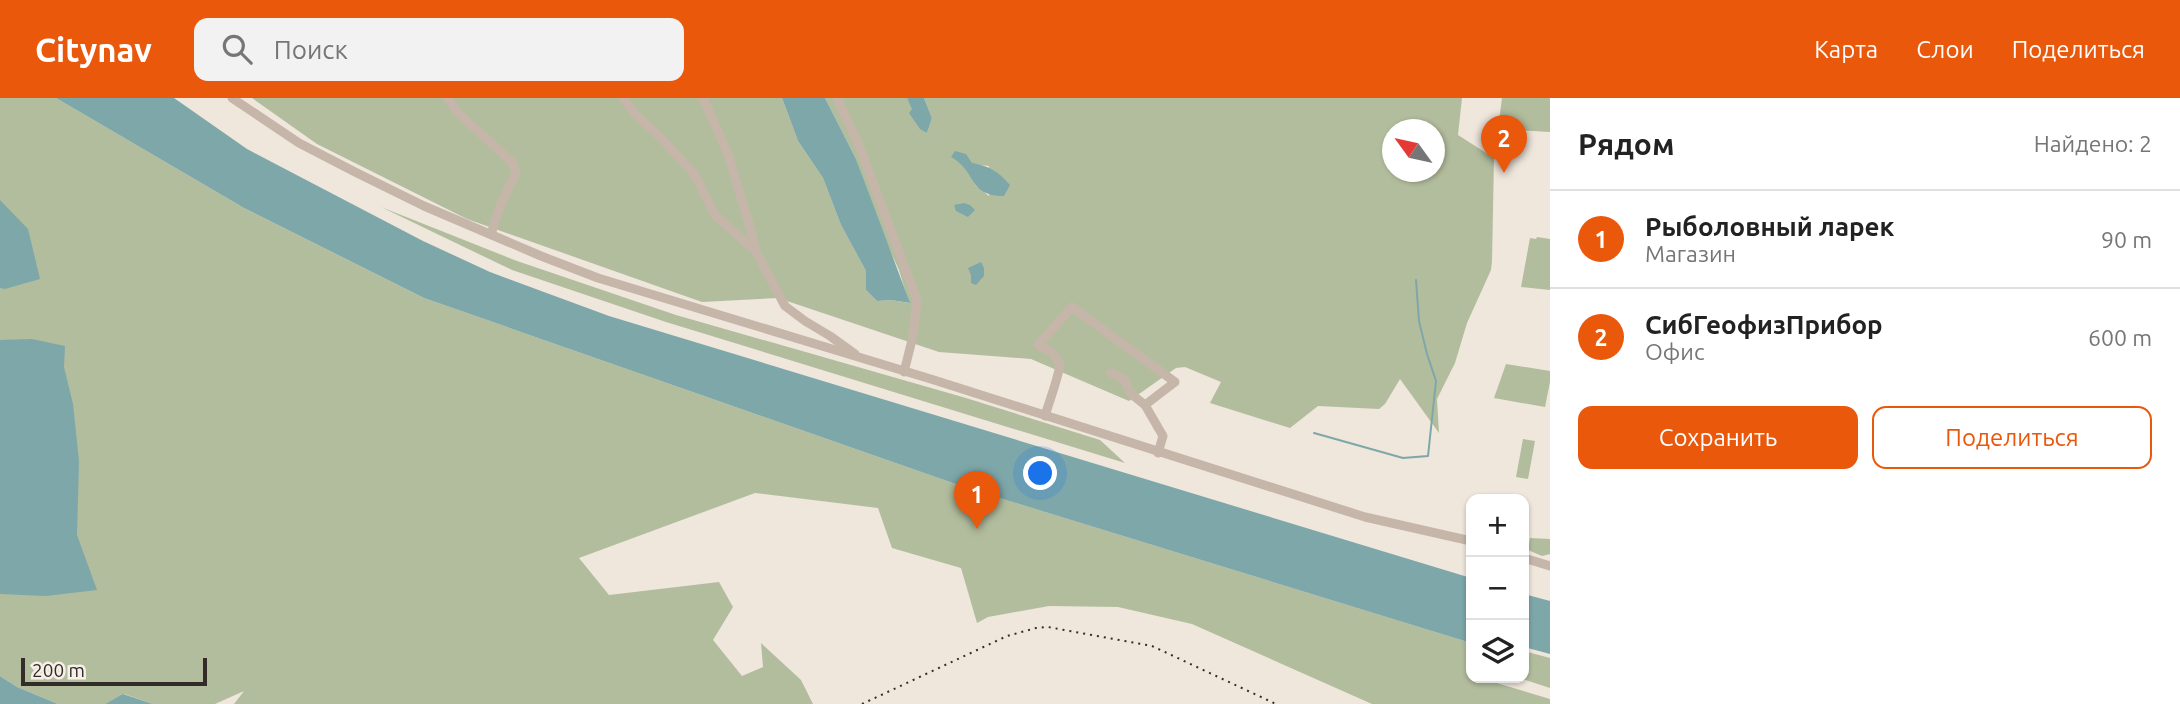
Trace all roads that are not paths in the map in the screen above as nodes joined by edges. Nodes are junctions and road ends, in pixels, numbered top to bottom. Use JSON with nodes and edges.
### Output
{"nodes":[{"id":1,"x":232,"y":98,"type":"edge"},
{"id":2,"x":448,"y":98,"type":"edge"},
{"id":3,"x":623,"y":98,"type":"edge"},
{"id":4,"x":703,"y":98,"type":"edge"},
{"id":5,"x":837,"y":98,"type":"edge"},
{"id":6,"x":491,"y":234,"type":"junction"},
{"id":7,"x":756,"y":252,"type":"junction"},
{"id":8,"x":859,"y":358,"type":"junction"},
{"id":9,"x":904,"y":372,"type":"junction"},
{"id":10,"x":1111,"y":373,"type":"dead end"},
{"id":11,"x":1145,"y":405,"type":"junction"},
{"id":12,"x":1045,"y":416,"type":"junction"},
{"id":13,"x":1158,"y":453,"type":"junction"},
{"id":14,"x":1466,"y":540,"type":"edge"},
{"id":15,"x":1529,"y":560,"type":"edge"},
{"id":16,"x":1550,"y":566,"type":"edge"}],
"edges":[{"from":1,"to":6,"type":"street"},
{"from":2,"to":6,"type":"street"},
{"from":3,"to":7,"type":"street"},
{"from":4,"to":7,"type":"street"},
{"from":5,"to":9,"type":"street"},
{"from":6,"to":8,"type":"street"},
{"from":7,"to":8,"type":"street"},
{"from":8,"to":9,"type":"street"},
{"from":9,"to":12,"type":"street"},
{"from":10,"to":11,"type":"street"},
{"from":11,"to":12,"type":"street"},
{"from":11,"to":13,"type":"street"},
{"from":12,"to":13,"type":"street"},
{"from":13,"to":14,"type":"street"},
{"from":15,"to":16,"type":"street"}]}
